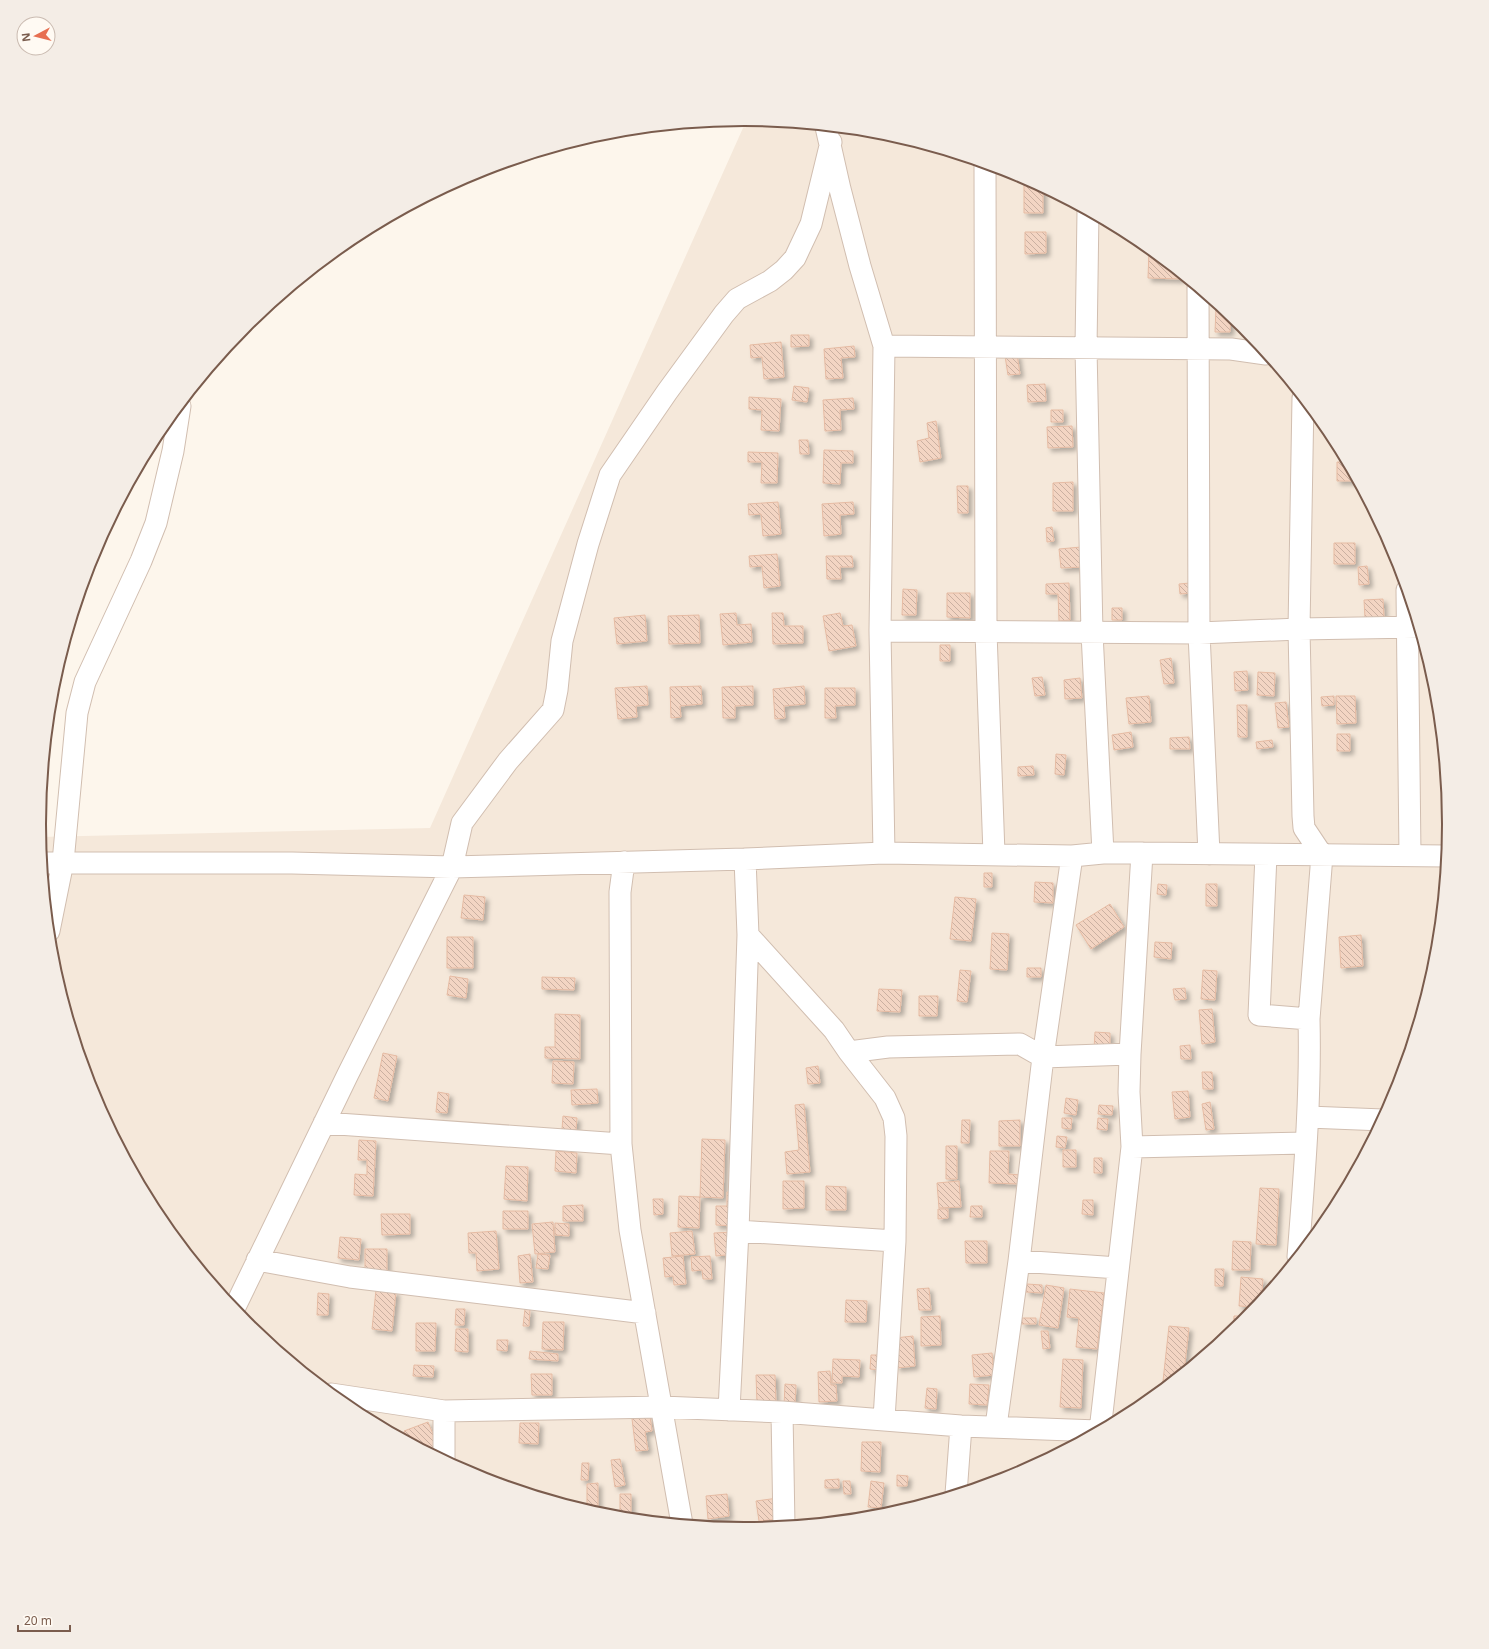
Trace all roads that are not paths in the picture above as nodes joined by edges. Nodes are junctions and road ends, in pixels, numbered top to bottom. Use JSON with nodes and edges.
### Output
{"nodes":[{"id":1,"x":829,"y":135,"type":"edge"},
{"id":2,"x":985,"y":169,"type":"edge"},
{"id":3,"x":1088,"y":217,"type":"edge"},
{"id":4,"x":1198,"y":293,"type":"edge"},
{"id":5,"x":884,"y":346,"type":"junction"},
{"id":6,"x":985,"y":347,"type":"junction"},
{"id":7,"x":1086,"y":348,"type":"junction"},
{"id":8,"x":1199,"y":349,"type":"junction"},
{"id":9,"x":1259,"y":353,"type":"edge"},
{"id":10,"x":1303,"y":405,"type":"edge"},
{"id":11,"x":179,"y":415,"type":"edge"},
{"id":12,"x":1410,"y":615,"type":"edge"},
{"id":13,"x":1412,"y":627,"type":"edge"},
{"id":14,"x":1299,"y":629,"type":"junction"},
{"id":15,"x":880,"y":631,"type":"junction"},
{"id":16,"x":986,"y":632,"type":"junction"},
{"id":17,"x":1092,"y":633,"type":"junction"},
{"id":18,"x":1199,"y":633,"type":"junction"},
{"id":19,"x":884,"y":853,"type":"junction"},
{"id":20,"x":1103,"y":853,"type":"junction"},
{"id":21,"x":1142,"y":853,"type":"junction"},
{"id":22,"x":994,"y":854,"type":"junction"},
{"id":23,"x":1209,"y":854,"type":"junction"},
{"id":24,"x":1266,"y":855,"type":"junction"},
{"id":25,"x":1322,"y":855,"type":"junction"},
{"id":26,"x":1410,"y":855,"type":"junction"},
{"id":27,"x":1072,"y":856,"type":"junction"},
{"id":28,"x":1442,"y":856,"type":"edge"},
{"id":29,"x":746,"y":859,"type":"junction"},
{"id":30,"x":624,"y":862,"type":"junction"},
{"id":31,"x":53,"y":863,"type":"edge"},
{"id":32,"x":452,"y":867,"type":"junction"},
{"id":33,"x":51,"y":903,"type":"edge"},
{"id":34,"x":748,"y":935,"type":"junction"},
{"id":35,"x":1309,"y":1019,"type":"junction"},
{"id":36,"x":849,"y":1052,"type":"junction"},
{"id":37,"x":1130,"y":1054,"type":"junction"},
{"id":38,"x":1043,"y":1057,"type":"junction"},
{"id":39,"x":1308,"y":1118,"type":"junction"},
{"id":40,"x":1377,"y":1120,"type":"edge"},
{"id":41,"x":324,"y":1123,"type":"junction"},
{"id":42,"x":621,"y":1144,"type":"junction"},
{"id":43,"x":1306,"y":1144,"type":"junction"},
{"id":44,"x":1132,"y":1147,"type":"junction"},
{"id":45,"x":738,"y":1231,"type":"junction"},
{"id":46,"x":895,"y":1241,"type":"junction"},
{"id":47,"x":1298,"y":1251,"type":"edge"},
{"id":48,"x":257,"y":1260,"type":"junction"},
{"id":49,"x":1019,"y":1261,"type":"junction"},
{"id":50,"x":1118,"y":1268,"type":"junction"},
{"id":51,"x":237,"y":1303,"type":"edge"},
{"id":52,"x":645,"y":1313,"type":"junction"},
{"id":53,"x":343,"y":1396,"type":"edge"},
{"id":54,"x":662,"y":1407,"type":"junction"},
{"id":55,"x":729,"y":1410,"type":"junction"},
{"id":56,"x":444,"y":1412,"type":"junction"},
{"id":57,"x":782,"y":1412,"type":"junction"},
{"id":58,"x":884,"y":1419,"type":"junction"},
{"id":59,"x":961,"y":1426,"type":"junction"},
{"id":60,"x":996,"y":1426,"type":"junction"},
{"id":61,"x":1100,"y":1426,"type":"edge"},
{"id":62,"x":1091,"y":1431,"type":"edge"},
{"id":63,"x":444,"y":1455,"type":"edge"},
{"id":64,"x":956,"y":1490,"type":"edge"},
{"id":65,"x":681,"y":1520,"type":"edge"},
{"id":66,"x":784,"y":1522,"type":"edge"}],
"edges":[{"from":1,"to":5,"type":"street"},
{"from":1,"to":32,"type":"street"},
{"from":2,"to":6,"type":"street"},
{"from":3,"to":7,"type":"street"},
{"from":4,"to":8,"type":"street"},
{"from":5,"to":6,"type":"street"},
{"from":5,"to":15,"type":"street"},
{"from":6,"to":7,"type":"street"},
{"from":6,"to":16,"type":"street"},
{"from":7,"to":8,"type":"street"},
{"from":7,"to":17,"type":"street"},
{"from":8,"to":9,"type":"street"},
{"from":8,"to":18,"type":"street"},
{"from":10,"to":14,"type":"street"},
{"from":11,"to":31,"type":"street"},
{"from":12,"to":13,"type":"street"},
{"from":13,"to":14,"type":"street"},
{"from":13,"to":26,"type":"street"},
{"from":14,"to":18,"type":"street"},
{"from":14,"to":25,"type":"street"},
{"from":15,"to":16,"type":"street"},
{"from":15,"to":19,"type":"street"},
{"from":16,"to":17,"type":"street"},
{"from":16,"to":22,"type":"street"},
{"from":17,"to":18,"type":"street"},
{"from":17,"to":20,"type":"street"},
{"from":18,"to":23,"type":"street"},
{"from":19,"to":22,"type":"street"},
{"from":19,"to":29,"type":"street"},
{"from":20,"to":21,"type":"street"},
{"from":20,"to":27,"type":"street"},
{"from":21,"to":23,"type":"street"},
{"from":21,"to":37,"type":"street"},
{"from":22,"to":27,"type":"street"},
{"from":23,"to":24,"type":"street"},
{"from":24,"to":25,"type":"street"},
{"from":24,"to":35,"type":"street"},
{"from":25,"to":26,"type":"street"},
{"from":25,"to":35,"type":"street"},
{"from":26,"to":28,"type":"street"},
{"from":27,"to":38,"type":"street"},
{"from":29,"to":30,"type":"street"},
{"from":29,"to":34,"type":"street"},
{"from":30,"to":32,"type":"street"},
{"from":30,"to":42,"type":"street"},
{"from":31,"to":32,"type":"street"},
{"from":31,"to":33,"type":"street"},
{"from":32,"to":41,"type":"street"},
{"from":34,"to":36,"type":"street"},
{"from":34,"to":45,"type":"street"},
{"from":35,"to":39,"type":"street"},
{"from":36,"to":38,"type":"street"},
{"from":36,"to":46,"type":"street"},
{"from":37,"to":38,"type":"street"},
{"from":37,"to":44,"type":"street"},
{"from":38,"to":49,"type":"street"},
{"from":39,"to":40,"type":"street"},
{"from":39,"to":43,"type":"street"},
{"from":41,"to":42,"type":"street"},
{"from":41,"to":48,"type":"street"},
{"from":42,"to":52,"type":"street"},
{"from":43,"to":44,"type":"street"},
{"from":43,"to":47,"type":"street"},
{"from":44,"to":50,"type":"street"},
{"from":45,"to":46,"type":"street"},
{"from":45,"to":55,"type":"street"},
{"from":46,"to":58,"type":"street"},
{"from":48,"to":51,"type":"street"},
{"from":48,"to":52,"type":"street"},
{"from":49,"to":50,"type":"street"},
{"from":49,"to":60,"type":"street"},
{"from":50,"to":61,"type":"street"},
{"from":52,"to":54,"type":"street"},
{"from":53,"to":56,"type":"street"},
{"from":54,"to":55,"type":"street"},
{"from":54,"to":56,"type":"street"},
{"from":54,"to":65,"type":"street"},
{"from":55,"to":57,"type":"street"},
{"from":56,"to":63,"type":"street"},
{"from":57,"to":58,"type":"street"},
{"from":57,"to":66,"type":"street"},
{"from":58,"to":59,"type":"street"},
{"from":59,"to":60,"type":"street"},
{"from":59,"to":64,"type":"street"},
{"from":60,"to":62,"type":"street"}]}
